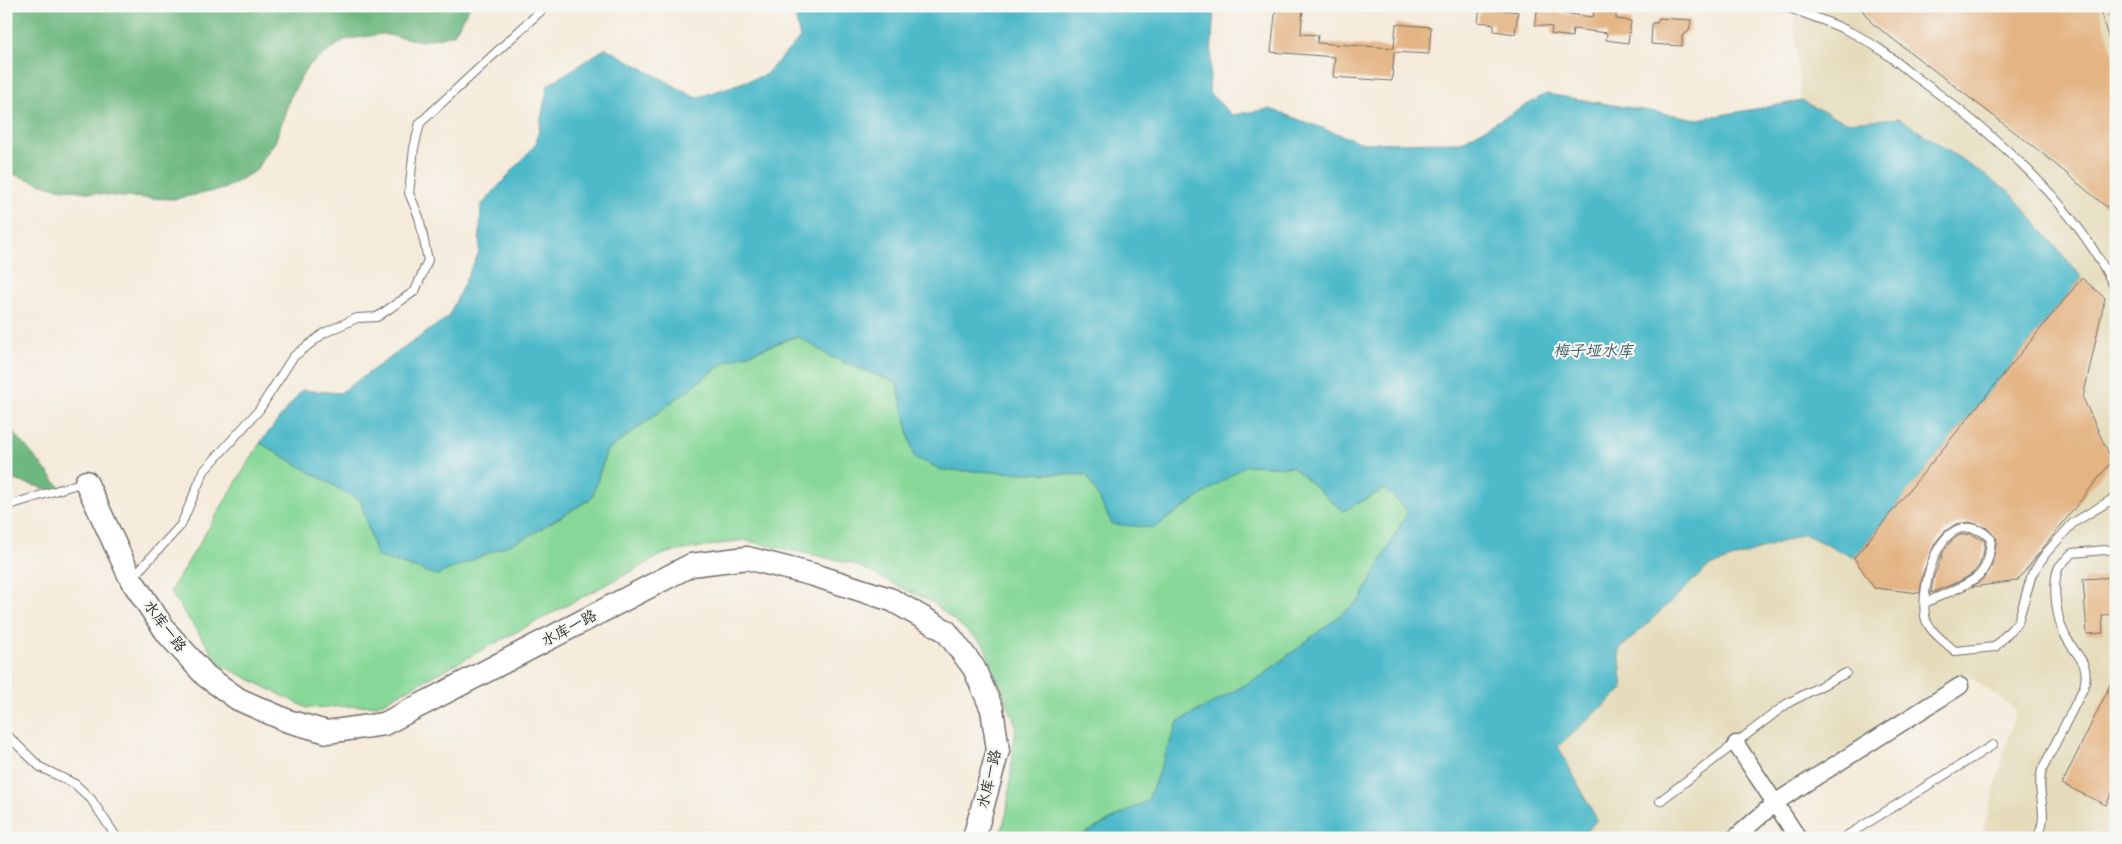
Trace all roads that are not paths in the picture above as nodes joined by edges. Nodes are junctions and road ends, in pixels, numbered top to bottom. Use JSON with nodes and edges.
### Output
{"nodes":[{"id":1,"x":546,"y":6,"type":"edge"},
{"id":2,"x":2111,"y":6,"type":"edge"},
{"id":3,"x":1784,"y":7,"type":"edge"},
{"id":4,"x":2116,"y":25,"type":"edge"},
{"id":5,"x":2116,"y":291,"type":"edge"},
{"id":6,"x":86,"y":482,"type":"joint"},
{"id":7,"x":2116,"y":497,"type":"edge"},
{"id":8,"x":6,"y":506,"type":"edge"},
{"id":9,"x":2116,"y":549,"type":"edge"},
{"id":10,"x":131,"y":579,"type":"junction"},
{"id":11,"x":1925,"y":603,"type":"junction"},
{"id":12,"x":1846,"y":673,"type":"dead end"},
{"id":13,"x":1960,"y":686,"type":"dead end"},
{"id":14,"x":6,"y":734,"type":"edge"},
{"id":15,"x":1736,"y":744,"type":"junction"},
{"id":16,"x":1993,"y":745,"type":"dead end"},
{"id":17,"x":1660,"y":802,"type":"dead end"},
{"id":18,"x":1776,"y":802,"type":"junction"},
{"id":19,"x":116,"y":838,"type":"edge"},
{"id":20,"x":974,"y":838,"type":"edge"},
{"id":21,"x":1736,"y":838,"type":"edge"},
{"id":22,"x":1798,"y":838,"type":"edge"},
{"id":23,"x":1843,"y":838,"type":"edge"},
{"id":24,"x":2037,"y":838,"type":"edge"}],
"edges":[{"from":1,"to":10,"type":"lane"},
{"from":2,"to":4,"type":"lane"},
{"from":3,"to":5,"type":"lane"},
{"from":6,"to":8,"type":"lane"},
{"from":6,"to":10,"type":"street","name":"水库一路"},
{"from":7,"to":11,"type":"lane"},
{"from":9,"to":24,"type":"lane"},
{"from":10,"to":20,"type":"street","name":"水库一路"},
{"from":11,"to":11,"type":"lane"},
{"from":12,"to":15,"type":"lane"},
{"from":13,"to":18,"type":"street"},
{"from":14,"to":19,"type":"lane"},
{"from":15,"to":17,"type":"lane"},
{"from":15,"to":18,"type":"street"},
{"from":16,"to":23,"type":"lane"},
{"from":18,"to":21,"type":"street"},
{"from":18,"to":22,"type":"street"}]}
